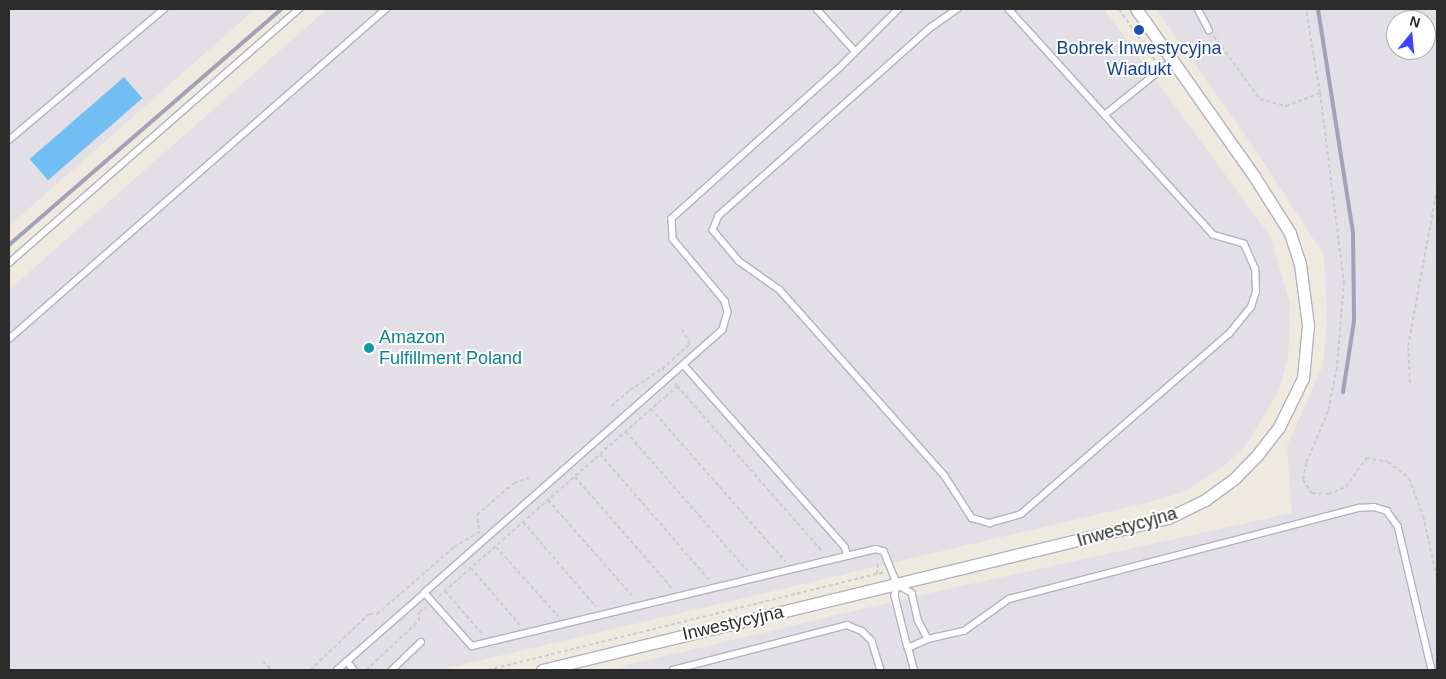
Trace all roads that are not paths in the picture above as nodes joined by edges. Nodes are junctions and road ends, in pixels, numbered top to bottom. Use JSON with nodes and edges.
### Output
{"nodes":[{"id":1,"x":164,"y":9,"type":"edge"},
{"id":2,"x":299,"y":9,"type":"edge"},
{"id":3,"x":386,"y":9,"type":"edge"},
{"id":4,"x":817,"y":9,"type":"edge"},
{"id":5,"x":900,"y":9,"type":"edge"},
{"id":6,"x":958,"y":9,"type":"edge"},
{"id":7,"x":1008,"y":9,"type":"edge"},
{"id":8,"x":1136,"y":9,"type":"edge"},
{"id":9,"x":1198,"y":9,"type":"edge"},
{"id":10,"x":1209,"y":30,"type":"road end"},
{"id":11,"x":855,"y":51,"type":"junction"},
{"id":12,"x":1173,"y":60,"type":"junction"},
{"id":13,"x":1106,"y":114,"type":"junction"},
{"id":14,"x":9,"y":140,"type":"edge"},
{"id":15,"x":9,"y":263,"type":"edge"},
{"id":16,"x":9,"y":339,"type":"edge"},
{"id":17,"x":684,"y":365,"type":"junction"},
{"id":18,"x":848,"y":556,"type":"junction"},
{"id":19,"x":897,"y":584,"type":"junction"},
{"id":20,"x":425,"y":593,"type":"junction"},
{"id":21,"x":928,"y":639,"type":"junction"},
{"id":22,"x":421,"y":642,"type":"dead end"},
{"id":23,"x":908,"y":648,"type":"junction"},
{"id":24,"x":347,"y":661,"type":"junction"},
{"id":25,"x":337,"y":670,"type":"edge"},
{"id":26,"x":354,"y":670,"type":"edge"},
{"id":27,"x":392,"y":670,"type":"edge"},
{"id":28,"x":542,"y":670,"type":"edge"},
{"id":29,"x":673,"y":670,"type":"edge"},
{"id":30,"x":881,"y":670,"type":"edge"},
{"id":31,"x":914,"y":670,"type":"edge"},
{"id":32,"x":1432,"y":670,"type":"edge"}],
"edges":[{"from":1,"to":14,"type":"lane"},
{"from":2,"to":15,"type":"lane"},
{"from":3,"to":16,"type":"lane"},
{"from":4,"to":11,"type":"lane"},
{"from":5,"to":11,"type":"lane"},
{"from":6,"to":13,"type":"lane"},
{"from":7,"to":13,"type":"lane"},
{"from":8,"to":12,"type":"street","name":"Inwestycyjna"},
{"from":9,"to":10,"type":"lane"},
{"from":11,"to":17,"type":"lane"},
{"from":12,"to":13,"type":"lane"},
{"from":12,"to":19,"type":"street","name":"Inwestycyjna"},
{"from":17,"to":18,"type":"lane"},
{"from":17,"to":20,"type":"lane"},
{"from":18,"to":19,"type":"lane"},
{"from":18,"to":20,"type":"lane"},
{"from":19,"to":21,"type":"lane"},
{"from":19,"to":23,"type":"lane"},
{"from":19,"to":28,"type":"street","name":"Inwestycyjna"},
{"from":20,"to":24,"type":"lane"},
{"from":21,"to":23,"type":"lane"},
{"from":21,"to":32,"type":"lane"},
{"from":22,"to":27,"type":"lane"},
{"from":23,"to":31,"type":"lane"},
{"from":24,"to":25,"type":"lane"},
{"from":24,"to":26,"type":"lane"},
{"from":29,"to":30,"type":"lane"}]}
